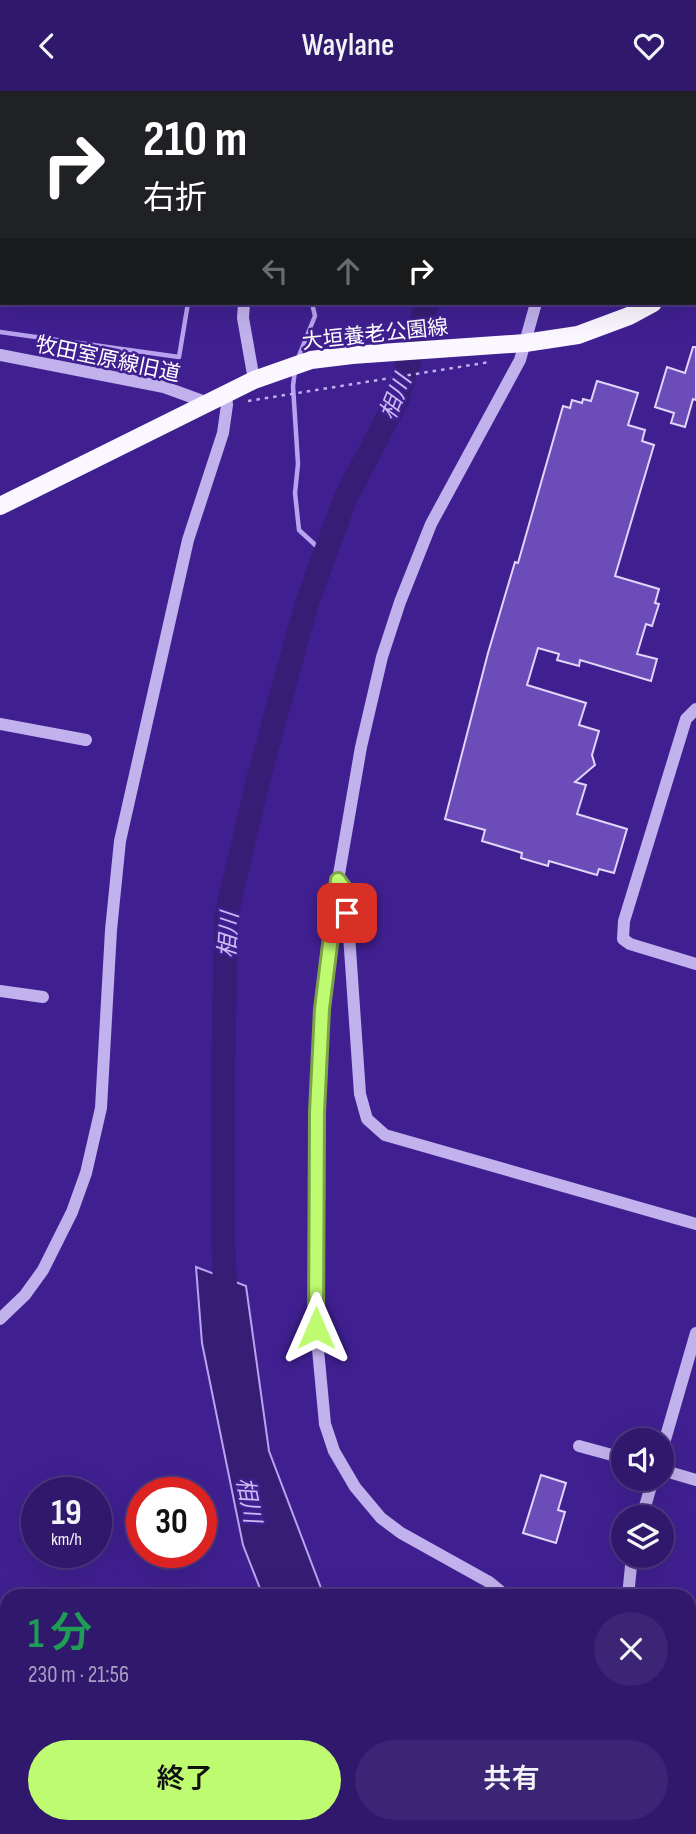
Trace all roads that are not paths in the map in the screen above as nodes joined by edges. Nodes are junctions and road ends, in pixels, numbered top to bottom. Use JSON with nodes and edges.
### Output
{"nodes":[{"id":1,"x":244,"y":305,"type":"edge"},
{"id":2,"x":535,"y":305,"type":"edge"},
{"id":3,"x":649,"y":305,"type":"edge"},
{"id":4,"x":521,"y":343,"type":"junction"},
{"id":5,"x":0,"y":355,"type":"edge"},
{"id":6,"x":258,"y":378,"type":"junction"},
{"id":7,"x":226,"y":399,"type":"junction"},
{"id":8,"x":208,"y":403,"type":"junction"},
{"id":9,"x":2,"y":503,"type":"edge"},
{"id":10,"x":696,"y":709,"type":"edge"},
{"id":11,"x":0,"y":724,"type":"edge"},
{"id":12,"x":86,"y":740,"type":"dead end"},
{"id":13,"x":338,"y":880,"type":"junction"},
{"id":14,"x":696,"y":964,"type":"edge"},
{"id":15,"x":0,"y":991,"type":"edge"},
{"id":16,"x":43,"y":997,"type":"dead end"},
{"id":17,"x":696,"y":1224,"type":"edge"},
{"id":18,"x":0,"y":1319,"type":"edge"},
{"id":19,"x":696,"y":1333,"type":"edge"},
{"id":20,"x":668,"y":1428,"type":"edge"},
{"id":21,"x":579,"y":1446,"type":"dead end"},
{"id":22,"x":611,"y":1455,"type":"edge"},
{"id":23,"x":674,"y":1474,"type":"edge"},
{"id":24,"x":696,"y":1480,"type":"edge"},
{"id":25,"x":631,"y":1568,"type":"edge"},
{"id":26,"x":498,"y":1589,"type":"edge"},
{"id":27,"x":629,"y":1589,"type":"edge"}],
"edges":[{"from":1,"to":6,"type":"street"},
{"from":2,"to":4,"type":"street"},
{"from":3,"to":4,"type":"main road","name":"大垣養老公園線"},
{"from":4,"to":6,"type":"main road","name":"大垣養老公園線"},
{"from":4,"to":13,"type":"street"},
{"from":5,"to":8,"type":"street","name":"牧田室原線旧道"},
{"from":6,"to":7,"type":"main road","name":"大垣養老公園線"},
{"from":7,"to":8,"type":"main road","name":"大垣養老公園線"},
{"from":7,"to":18,"type":"street"},
{"from":8,"to":9,"type":"main road","name":"大垣養老公園線"},
{"from":10,"to":14,"type":"street"},
{"from":11,"to":12,"type":"street"},
{"from":13,"to":17,"type":"street"},
{"from":13,"to":26,"type":"street"},
{"from":15,"to":16,"type":"street"},
{"from":19,"to":20,"type":"street"},
{"from":21,"to":22,"type":"street"},
{"from":23,"to":24,"type":"street"},
{"from":25,"to":27,"type":"street"}]}
